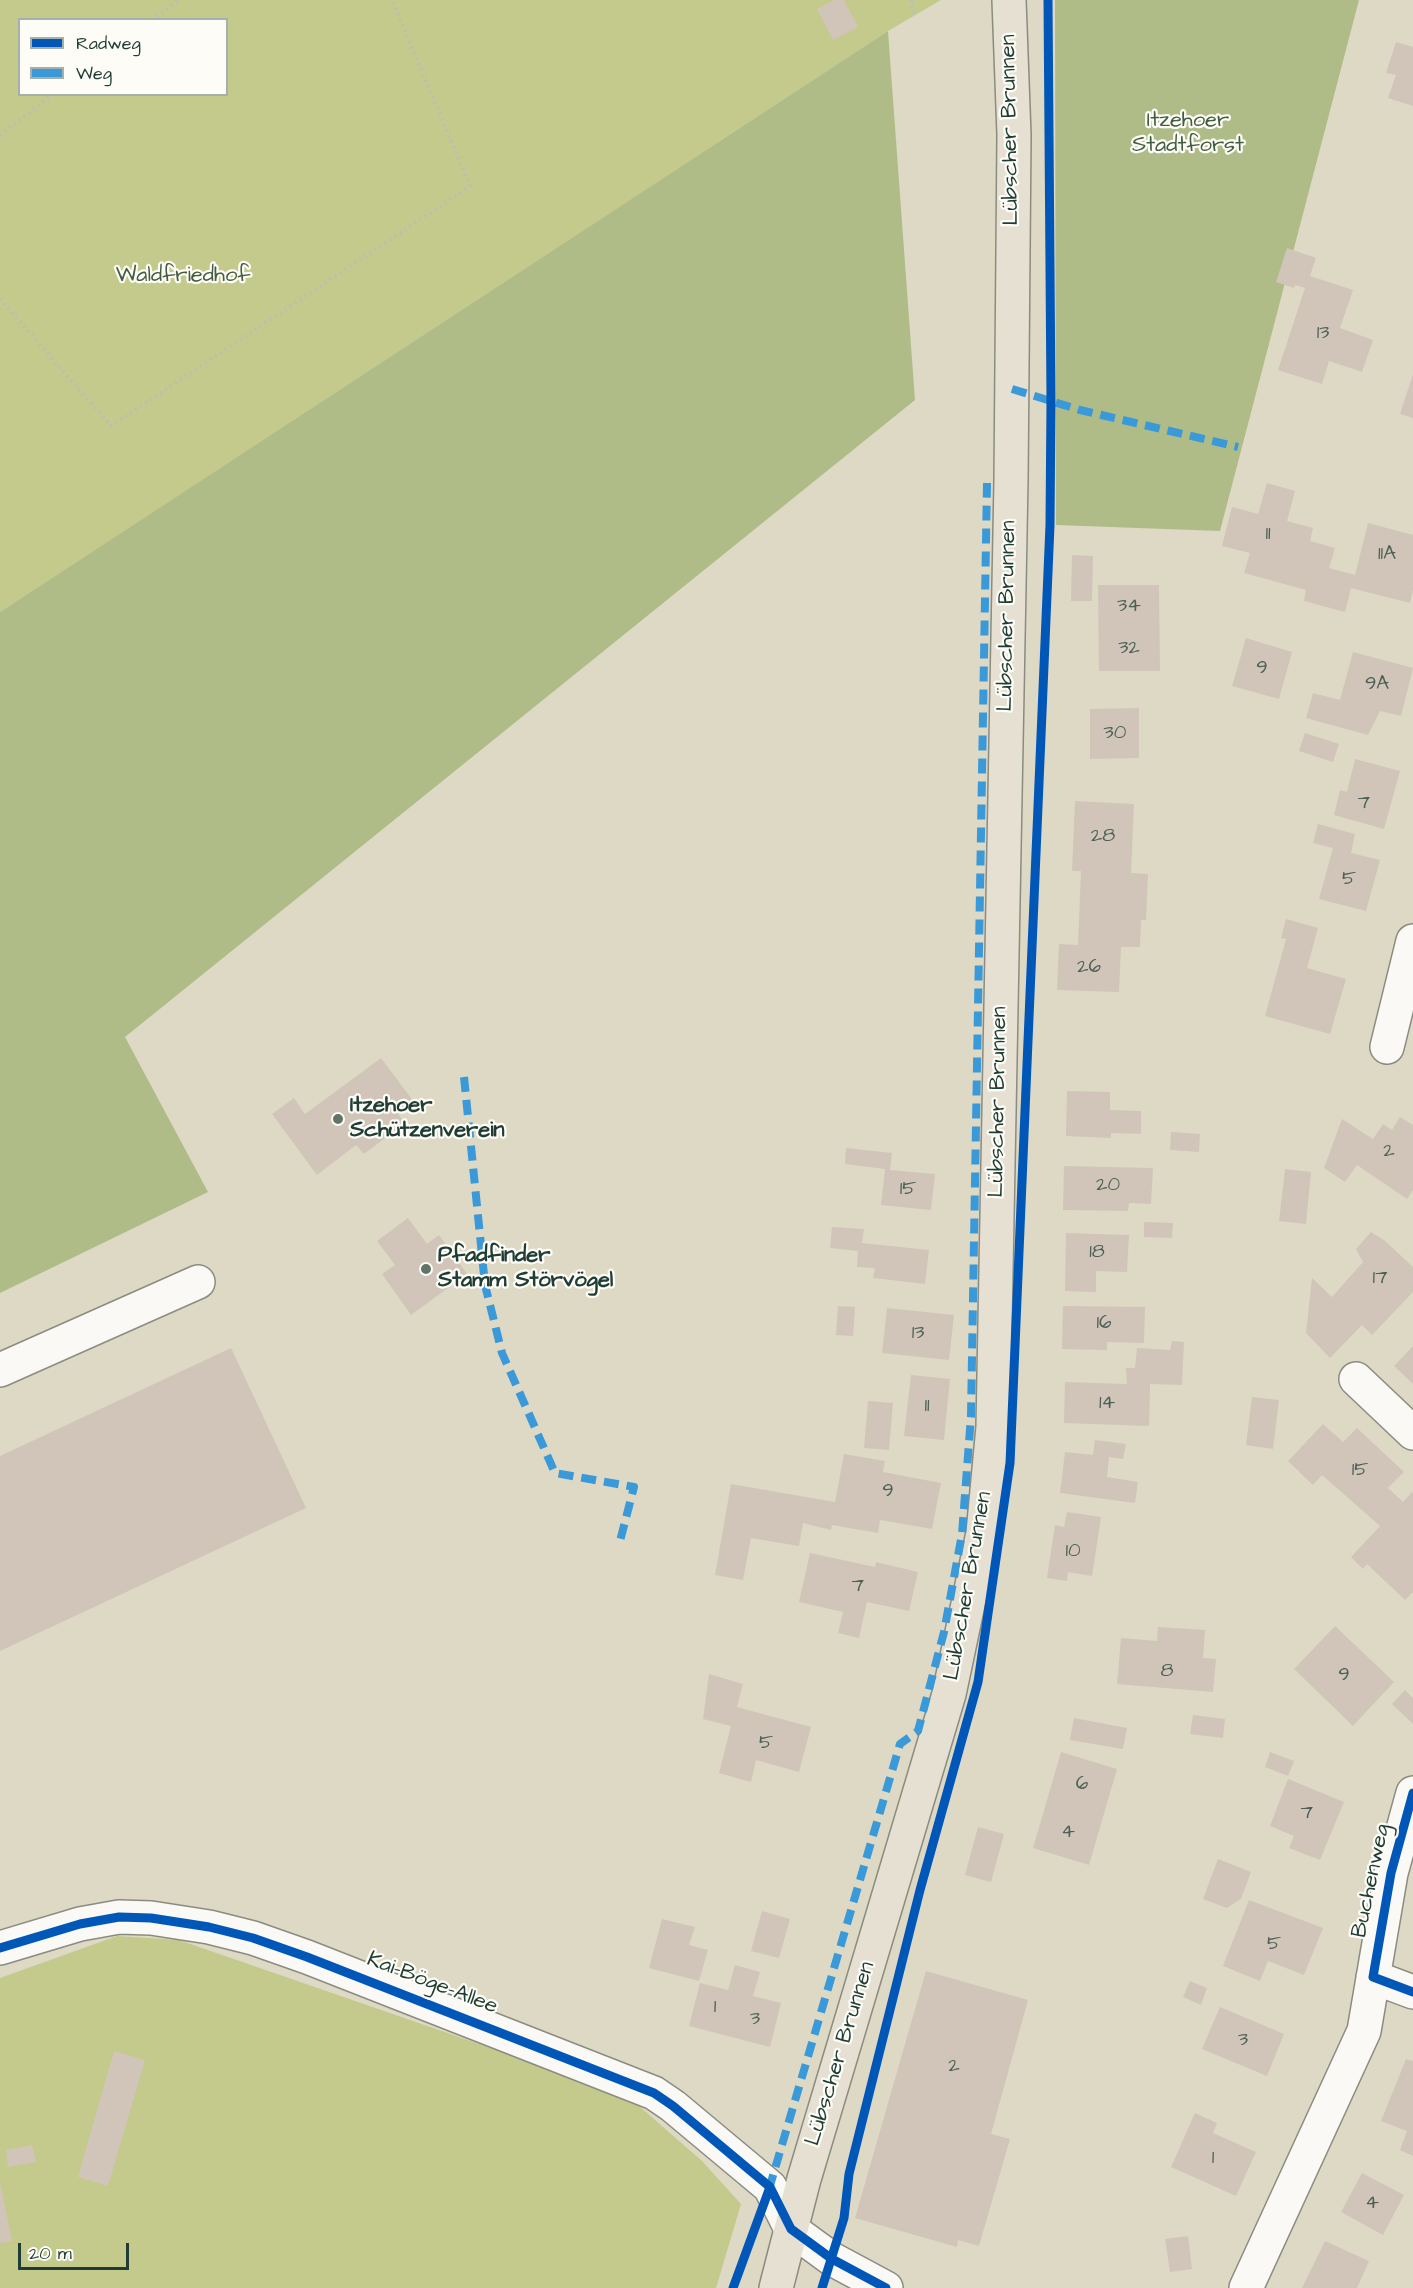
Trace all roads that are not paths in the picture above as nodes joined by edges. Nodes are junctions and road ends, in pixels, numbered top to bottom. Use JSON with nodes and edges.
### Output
{"nodes":[{"id":1,"x":1009,"y":0,"type":"edge"},
{"id":2,"x":1413,"y":941,"type":"edge"},
{"id":3,"x":1387,"y":1047,"type":"dead end"},
{"id":4,"x":198,"y":1282,"type":"dead end"},
{"id":5,"x":0,"y":1370,"type":"edge"},
{"id":6,"x":1356,"y":1378,"type":"dead end"},
{"id":7,"x":1413,"y":1433,"type":"edge"},
{"id":8,"x":1413,"y":1793,"type":"edge"},
{"id":9,"x":0,"y":1948,"type":"edge"},
{"id":10,"x":1372,"y":1977,"type":"junction"},
{"id":11,"x":1413,"y":1992,"type":"edge"},
{"id":12,"x":791,"y":2229,"type":"junction"},
{"id":13,"x":776,"y":2288,"type":"edge"},
{"id":14,"x":886,"y":2288,"type":"edge"},
{"id":15,"x":1246,"y":2288,"type":"edge"}],
"edges":[{"from":1,"to":12,"type":"main road","name":"Lübscher Brunnen"},
{"from":2,"to":3,"type":"street"},
{"from":4,"to":5,"type":"street"},
{"from":6,"to":7,"type":"street"},
{"from":8,"to":10,"type":"street","name":"Buchenweg"},
{"from":9,"to":12,"type":"street","name":"Kai-Böge-Allee"},
{"from":10,"to":11,"type":"street"},
{"from":10,"to":15,"type":"street","name":"Buchenweg"},
{"from":12,"to":13,"type":"main road","name":"Lübscher Brunnen"},
{"from":12,"to":14,"type":"street"}]}
